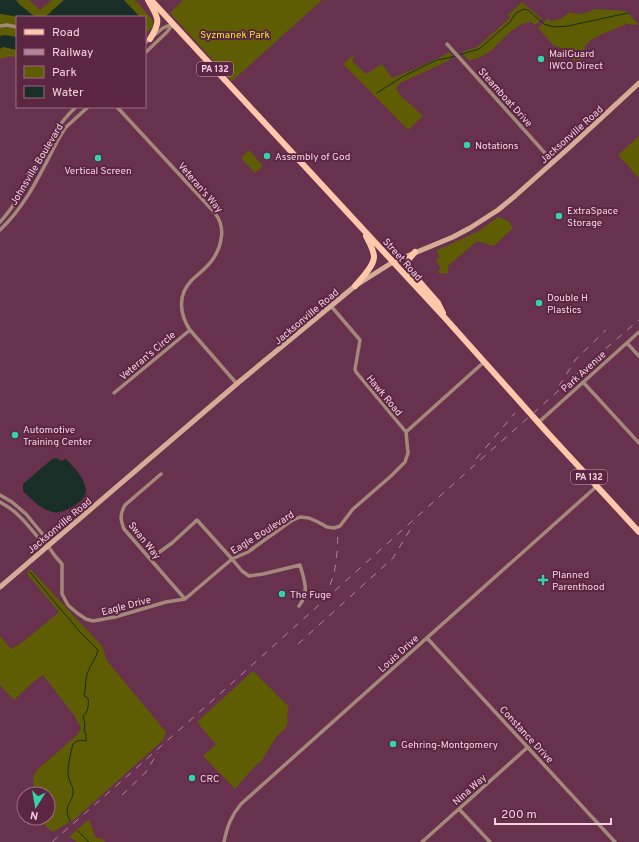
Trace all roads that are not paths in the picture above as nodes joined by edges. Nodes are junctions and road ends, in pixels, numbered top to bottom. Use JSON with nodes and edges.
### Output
{"nodes":[{"id":1,"x":148,"y":0,"type":"edge"},
{"id":2,"x":151,"y":0,"type":"edge"},
{"id":3,"x":173,"y":24,"type":"junction"},
{"id":4,"x":0,"y":26,"type":"edge"},
{"id":5,"x":16,"y":27,"type":"edge"},
{"id":6,"x":147,"y":41,"type":"edge"},
{"id":7,"x":447,"y":44,"type":"dead end"},
{"id":8,"x":146,"y":52,"type":"edge"},
{"id":9,"x":639,"y":83,"type":"edge"},
{"id":10,"x":75,"y":108,"type":"edge"},
{"id":11,"x":87,"y":108,"type":"edge"},
{"id":12,"x":119,"y":108,"type":"edge"},
{"id":13,"x":553,"y":162,"type":"junction"},
{"id":14,"x":0,"y":222,"type":"edge"},
{"id":15,"x":0,"y":230,"type":"edge"},
{"id":16,"x":364,"y":231,"type":"junction"},
{"id":17,"x":415,"y":252,"type":"junction"},
{"id":18,"x":392,"y":262,"type":"junction"},
{"id":19,"x":355,"y":286,"type":"junction"},
{"id":20,"x":331,"y":306,"type":"junction"},
{"id":21,"x":445,"y":318,"type":"junction"},
{"id":22,"x":190,"y":330,"type":"junction"},
{"id":23,"x":639,"y":332,"type":"edge"},
{"id":24,"x":627,"y":343,"type":"junction"},
{"id":25,"x":639,"y":356,"type":"edge"},
{"id":26,"x":484,"y":361,"type":"junction"},
{"id":27,"x":583,"y":382,"type":"junction"},
{"id":28,"x":237,"y":384,"type":"junction"},
{"id":29,"x":114,"y":393,"type":"dead end"},
{"id":30,"x":538,"y":422,"type":"junction"},
{"id":31,"x":406,"y":432,"type":"junction"},
{"id":32,"x":639,"y":443,"type":"edge"},
{"id":33,"x":161,"y":474,"type":"dead end"},
{"id":34,"x":597,"y":486,"type":"junction"},
{"id":35,"x":0,"y":495,"type":"edge"},
{"id":36,"x":0,"y":502,"type":"edge"},
{"id":37,"x":639,"y":532,"type":"edge"},
{"id":38,"x":48,"y":546,"type":"junction"},
{"id":39,"x":150,"y":559,"type":"junction"},
{"id":40,"x":232,"y":559,"type":"junction"},
{"id":41,"x":0,"y":586,"type":"edge"},
{"id":42,"x":185,"y":599,"type":"junction"},
{"id":43,"x":299,"y":606,"type":"dead end"},
{"id":44,"x":427,"y":638,"type":"junction"},
{"id":45,"x":528,"y":747,"type":"junction"},
{"id":46,"x":459,"y":809,"type":"junction"},
{"id":47,"x":224,"y":842,"type":"edge"},
{"id":48,"x":422,"y":842,"type":"edge"},
{"id":49,"x":490,"y":842,"type":"edge"},
{"id":50,"x":615,"y":842,"type":"edge"}],
"edges":[{"from":1,"to":6,"type":"main road"},
{"from":2,"to":3,"type":"main road","name":"Street Road","number":"PA 132"},
{"from":3,"to":6,"type":"street"},
{"from":3,"to":8,"type":"street"},
{"from":3,"to":16,"type":"main road","name":"Street Road","number":"PA 132"},
{"from":4,"to":5,"type":"street"},
{"from":7,"to":13,"type":"street","name":"Steamboat Drive"},
{"from":9,"to":13,"type":"main road","name":"Jacksonville Road"},
{"from":10,"to":14,"type":"street","name":"Johnsville Boulevard"},
{"from":11,"to":15,"type":"street","name":"Johnsville Boulevard"},
{"from":12,"to":22,"type":"street","name":"Veteran's Way"},
{"from":13,"to":17,"type":"main road","name":"Jacksonville Road"},
{"from":16,"to":18,"type":"main road","name":"Street Road","number":"PA 132"},
{"from":16,"to":19,"type":"main road"},
{"from":17,"to":18,"type":"main road","name":"Jacksonville Road"},
{"from":17,"to":21,"type":"main road"},
{"from":18,"to":19,"type":"main road","name":"Jacksonville Road"},
{"from":18,"to":21,"type":"main road","name":"Street Road","number":"PA 132"},
{"from":19,"to":20,"type":"main road","name":"Jacksonville Road"},
{"from":20,"to":28,"type":"main road","name":"Jacksonville Road"},
{"from":20,"to":31,"type":"street","name":"Hawk Road"},
{"from":21,"to":26,"type":"main road","name":"Street Road","number":"PA 132"},
{"from":22,"to":28,"type":"street","name":"Veteran's Way"},
{"from":22,"to":29,"type":"street","name":"Veteran's Circle"},
{"from":23,"to":24,"type":"street","name":"Park Avenue"},
{"from":24,"to":25,"type":"street"},
{"from":24,"to":27,"type":"street","name":"Park Avenue"},
{"from":26,"to":30,"type":"main road","name":"Street Road","number":"PA 132"},
{"from":26,"to":31,"type":"street"},
{"from":27,"to":30,"type":"street","name":"Park Avenue"},
{"from":27,"to":32,"type":"street"},
{"from":28,"to":38,"type":"main road","name":"Jacksonville Road"},
{"from":30,"to":34,"type":"main road","name":"Street Road","number":"PA 132"},
{"from":31,"to":40,"type":"street","name":"Eagle Boulevard"},
{"from":33,"to":39,"type":"street","name":"Swan Way"},
{"from":34,"to":37,"type":"main road","name":"Street Road","number":"PA 132"},
{"from":34,"to":44,"type":"street","name":"Louis Drive"},
{"from":35,"to":38,"type":"street"},
{"from":36,"to":38,"type":"street"},
{"from":38,"to":41,"type":"main road","name":"Jacksonville Road"},
{"from":38,"to":42,"type":"street","name":"Eagle Drive"},
{"from":39,"to":40,"type":"street"},
{"from":39,"to":42,"type":"street","name":"Swan Way"},
{"from":40,"to":42,"type":"street","name":"Eagle Boulevard"},
{"from":40,"to":43,"type":"street"},
{"from":44,"to":45,"type":"street","name":"Constance Drive"},
{"from":44,"to":47,"type":"street","name":"Louis Drive"},
{"from":45,"to":46,"type":"street","name":"Nina Way"},
{"from":45,"to":50,"type":"street","name":"Constance Drive"},
{"from":46,"to":48,"type":"street","name":"Nina Way"},
{"from":46,"to":49,"type":"street"}]}
